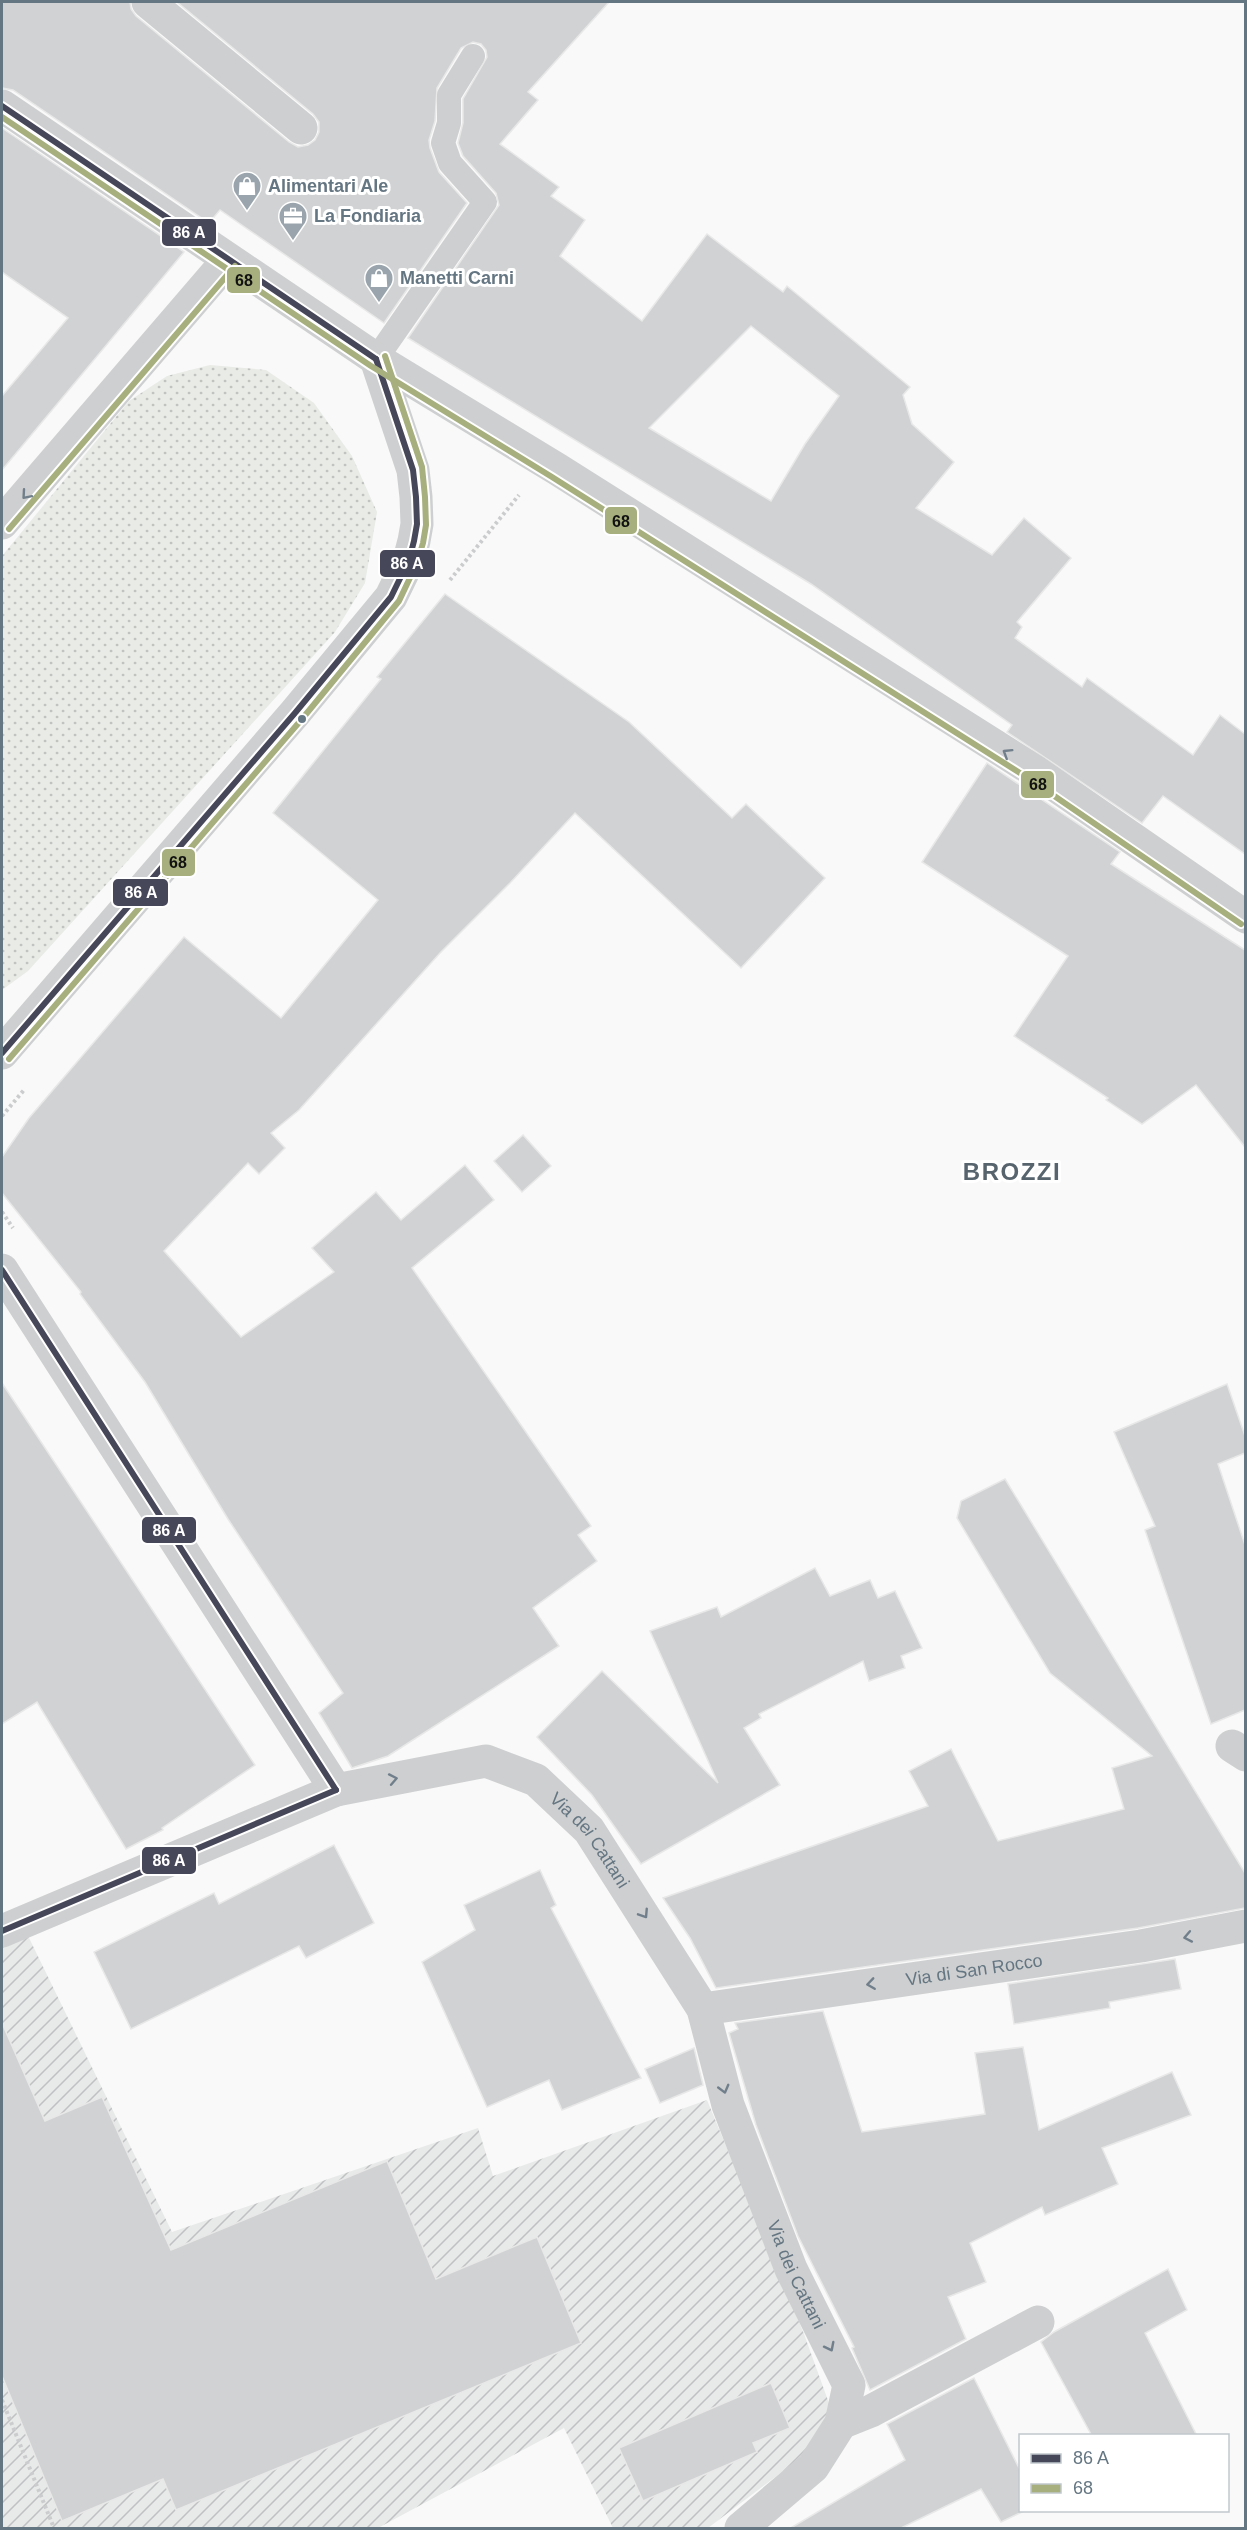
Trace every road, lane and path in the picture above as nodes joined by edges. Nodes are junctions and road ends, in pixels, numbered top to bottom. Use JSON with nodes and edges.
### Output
{"nodes":[{"id":1,"x":148,"y":2,"type":"edge"},
{"id":2,"x":473,"y":56,"type":"dead end"},
{"id":3,"x":2,"y":106,"type":"edge"},
{"id":4,"x":301,"y":128,"type":"dead end"},
{"id":5,"x":228,"y":260,"type":"junction"},
{"id":6,"x":376,"y":359,"type":"junction"},
{"id":7,"x":522,"y":492,"type":"dead end"},
{"id":8,"x":2,"y":523,"type":"edge"},
{"id":9,"x":449,"y":580,"type":"dead end"},
{"id":10,"x":1245,"y":917,"type":"edge"},
{"id":11,"x":2,"y":1053,"type":"edge"},
{"id":12,"x":30,"y":1083,"type":"dead end"},
{"id":13,"x":2,"y":1116,"type":"edge"},
{"id":14,"x":2,"y":1270,"type":"edge"},
{"id":15,"x":336,"y":1790,"type":"junction"},
{"id":16,"x":1245,"y":1926,"type":"edge"},
{"id":17,"x":2,"y":1931,"type":"edge"},
{"id":18,"x":703,"y":2008,"type":"junction"},
{"id":19,"x":1038,"y":2322,"type":"dead end"},
{"id":20,"x":2,"y":2400,"type":"edge"},
{"id":21,"x":841,"y":2423,"type":"junction"},
{"id":22,"x":54,"y":2529,"type":"edge"},
{"id":23,"x":741,"y":2529,"type":"edge"}],
"edges":[{"from":1,"to":4,"type":"street"},
{"from":2,"to":6,"type":"lane"},
{"from":3,"to":5,"type":"street"},
{"from":5,"to":6,"type":"street"},
{"from":5,"to":8,"type":"street","one_way":true},
{"from":10,"to":6,"type":"street","one_way":true},
{"from":6,"to":11,"type":"street"},
{"from":7,"to":9,"type":"path"},
{"from":12,"to":13,"type":"path"},
{"from":14,"to":15,"type":"street"},
{"from":15,"to":17,"type":"street","name":"Via dei Cattani"},
{"from":15,"to":18,"type":"street","name":"Via dei Cattani","one_way":true},
{"from":16,"to":18,"type":"street","name":"Via di San Rocco","one_way":true},
{"from":18,"to":21,"type":"street","name":"Via dei Cattani","one_way":true},
{"from":19,"to":21,"type":"street"},
{"from":20,"to":22,"type":"path"},
{"from":21,"to":23,"type":"street","name":"Via dei Cattani"}]}
